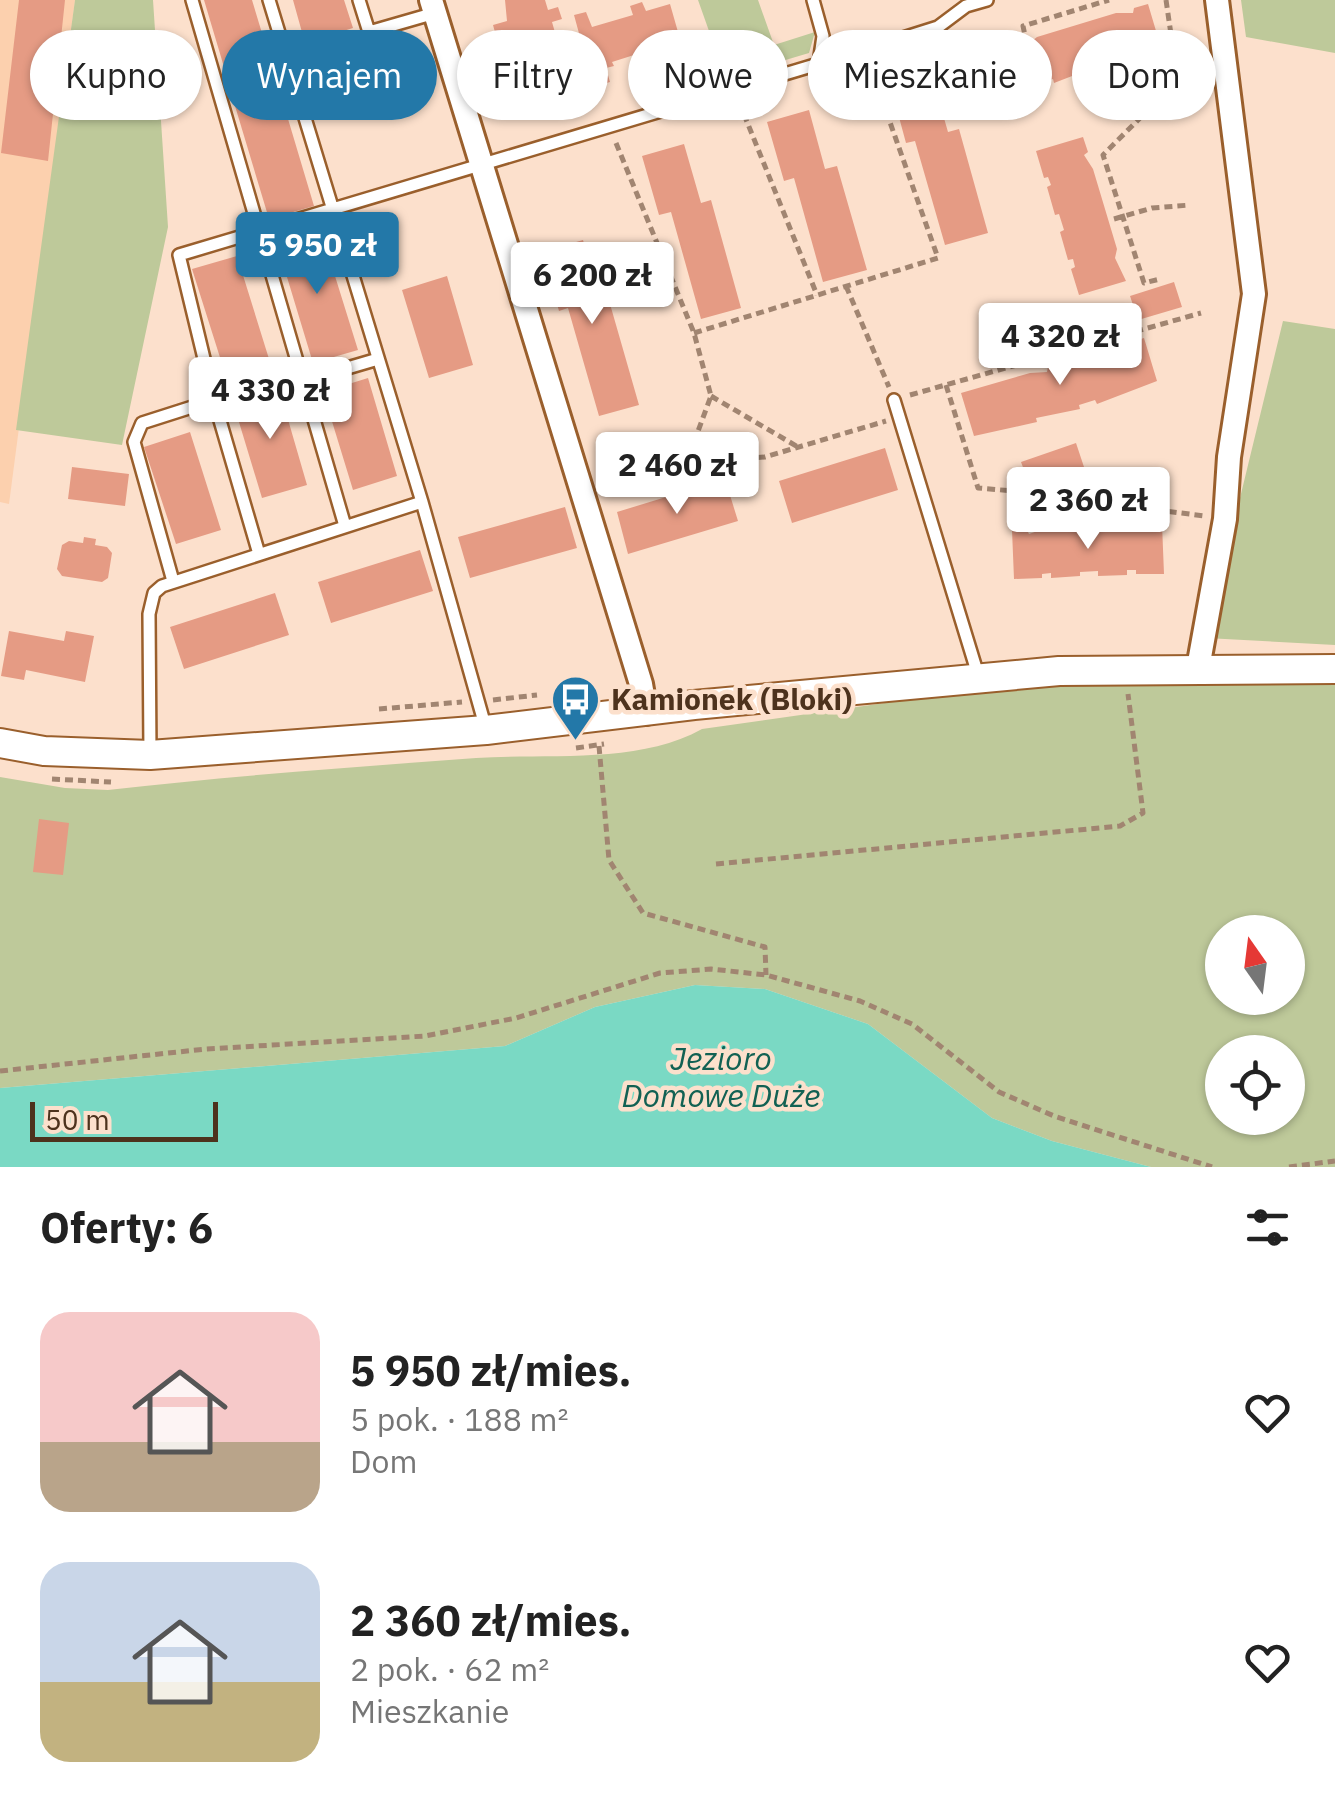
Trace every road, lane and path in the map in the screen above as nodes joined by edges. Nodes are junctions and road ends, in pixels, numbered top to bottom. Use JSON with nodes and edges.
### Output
{"nodes":[{"id":1,"x":192,"y":0,"type":"edge"},
{"id":2,"x":269,"y":0,"type":"edge"},
{"id":3,"x":359,"y":0,"type":"edge"},
{"id":4,"x":813,"y":0,"type":"edge"},
{"id":5,"x":987,"y":0,"type":"edge"},
{"id":6,"x":1109,"y":0,"type":"edge"},
{"id":7,"x":1166,"y":0,"type":"edge"},
{"id":8,"x":1217,"y":0,"type":"edge"},
{"id":9,"x":965,"y":3,"type":"edge"},
{"id":10,"x":433,"y":7,"type":"edge"},
{"id":11,"x":821,"y":30,"type":"edge"},
{"id":12,"x":928,"y":30,"type":"edge"},
{"id":13,"x":1024,"y":30,"type":"edge"},
{"id":14,"x":1170,"y":30,"type":"edge"},
{"id":15,"x":634,"y":120,"type":"edge"},
{"id":16,"x":747,"y":120,"type":"edge"},
{"id":17,"x":890,"y":120,"type":"edge"},
{"id":18,"x":1138,"y":120,"type":"edge"},
{"id":19,"x":610,"y":127,"type":"junction"},
{"id":20,"x":482,"y":164,"type":"junction"},
{"id":21,"x":1190,"y":205,"type":"dead end"},
{"id":22,"x":330,"y":210,"type":"junction"},
{"id":23,"x":1123,"y":216,"type":"junction"},
{"id":24,"x":1114,"y":220,"type":"dead end"},
{"id":25,"x":259,"y":230,"type":"junction"},
{"id":26,"x":1160,"y":279,"type":"dead end"},
{"id":27,"x":846,"y":286,"type":"junction"},
{"id":28,"x":817,"y":295,"type":"junction"},
{"id":29,"x":1201,"y":313,"type":"dead end"},
{"id":30,"x":694,"y":333,"type":"junction"},
{"id":31,"x":378,"y":359,"type":"junction"},
{"id":32,"x":302,"y":377,"type":"junction"},
{"id":33,"x":946,"y":385,"type":"junction"},
{"id":34,"x":711,"y":396,"type":"junction"},
{"id":35,"x":214,"y":400,"type":"junction"},
{"id":36,"x":894,"y":400,"type":"junction"},
{"id":37,"x":901,"y":417,"type":"junction"},
{"id":38,"x":798,"y":447,"type":"junction"},
{"id":39,"x":687,"y":461,"type":"junction"},
{"id":40,"x":583,"y":492,"type":"junction"},
{"id":41,"x":422,"y":502,"type":"junction"},
{"id":42,"x":1225,"y":519,"type":"junction"},
{"id":43,"x":345,"y":526,"type":"junction"},
{"id":44,"x":259,"y":554,"type":"junction"},
{"id":45,"x":174,"y":582,"type":"junction"},
{"id":46,"x":1125,"y":668,"type":"junction"},
{"id":47,"x":1198,"y":668,"type":"junction"},
{"id":48,"x":1335,"y":669,"type":"edge"},
{"id":49,"x":979,"y":678,"type":"junction"},
{"id":50,"x":646,"y":712,"type":"junction"},
{"id":51,"x":486,"y":730,"type":"junction"},
{"id":52,"x":598,"y":740,"type":"dead end"},
{"id":53,"x":0,"y":743,"type":"edge"},
{"id":54,"x":150,"y":755,"type":"junction"},
{"id":55,"x":716,"y":864,"type":"dead end"},
{"id":56,"x":766,"y":974,"type":"junction"},
{"id":57,"x":0,"y":1071,"type":"edge"},
{"id":58,"x":1335,"y":1160,"type":"edge"},
{"id":59,"x":1212,"y":1167,"type":"edge"},
{"id":60,"x":1289,"y":1167,"type":"edge"}],
"edges":[{"from":1,"to":25,"type":"lane"},
{"from":2,"to":22,"type":"lane"},
{"from":3,"to":10,"type":"lane"},
{"from":4,"to":11,"type":"lane"},
{"from":5,"to":9,"type":"lane"},
{"from":6,"to":13,"type":"path"},
{"from":7,"to":14,"type":"path"},
{"from":8,"to":42,"type":"street"},
{"from":9,"to":12,"type":"lane"},
{"from":10,"to":20,"type":"street"},
{"from":15,"to":19,"type":"lane"},
{"from":16,"to":28,"type":"path"},
{"from":17,"to":27,"type":"path"},
{"from":18,"to":23,"type":"path"},
{"from":19,"to":20,"type":"lane"},
{"from":19,"to":30,"type":"path"},
{"from":20,"to":22,"type":"lane"},
{"from":20,"to":40,"type":"street"},
{"from":21,"to":23,"type":"path"},
{"from":22,"to":25,"type":"lane"},
{"from":22,"to":31,"type":"lane"},
{"from":23,"to":24,"type":"path"},
{"from":23,"to":26,"type":"path"},
{"from":25,"to":32,"type":"lane"},
{"from":25,"to":35,"type":"lane"},
{"from":27,"to":28,"type":"path"},
{"from":27,"to":36,"type":"path"},
{"from":28,"to":30,"type":"path"},
{"from":29,"to":33,"type":"path"},
{"from":30,"to":34,"type":"path"},
{"from":31,"to":32,"type":"lane"},
{"from":31,"to":41,"type":"lane"},
{"from":32,"to":35,"type":"path"},
{"from":32,"to":43,"type":"lane"},
{"from":33,"to":36,"type":"path"},
{"from":33,"to":42,"type":"path"},
{"from":34,"to":38,"type":"path"},
{"from":34,"to":39,"type":"path"},
{"from":35,"to":44,"type":"lane"},
{"from":35,"to":45,"type":"lane"},
{"from":36,"to":37,"type":"lane"},
{"from":37,"to":38,"type":"path"},
{"from":37,"to":49,"type":"lane"},
{"from":38,"to":39,"type":"path"},
{"from":39,"to":40,"type":"path"},
{"from":40,"to":50,"type":"street"},
{"from":41,"to":43,"type":"lane"},
{"from":41,"to":51,"type":"lane"},
{"from":42,"to":47,"type":"street"},
{"from":43,"to":44,"type":"lane"},
{"from":44,"to":45,"type":"lane"},
{"from":45,"to":54,"type":"lane"},
{"from":46,"to":47,"type":"street"},
{"from":46,"to":49,"type":"street"},
{"from":46,"to":55,"type":"path"},
{"from":47,"to":48,"type":"street"},
{"from":49,"to":50,"type":"street"},
{"from":50,"to":51,"type":"street"},
{"from":51,"to":54,"type":"street"},
{"from":52,"to":56,"type":"path"},
{"from":53,"to":54,"type":"street"},
{"from":56,"to":57,"type":"path"},
{"from":56,"to":59,"type":"path"},
{"from":58,"to":60,"type":"path"}]}
